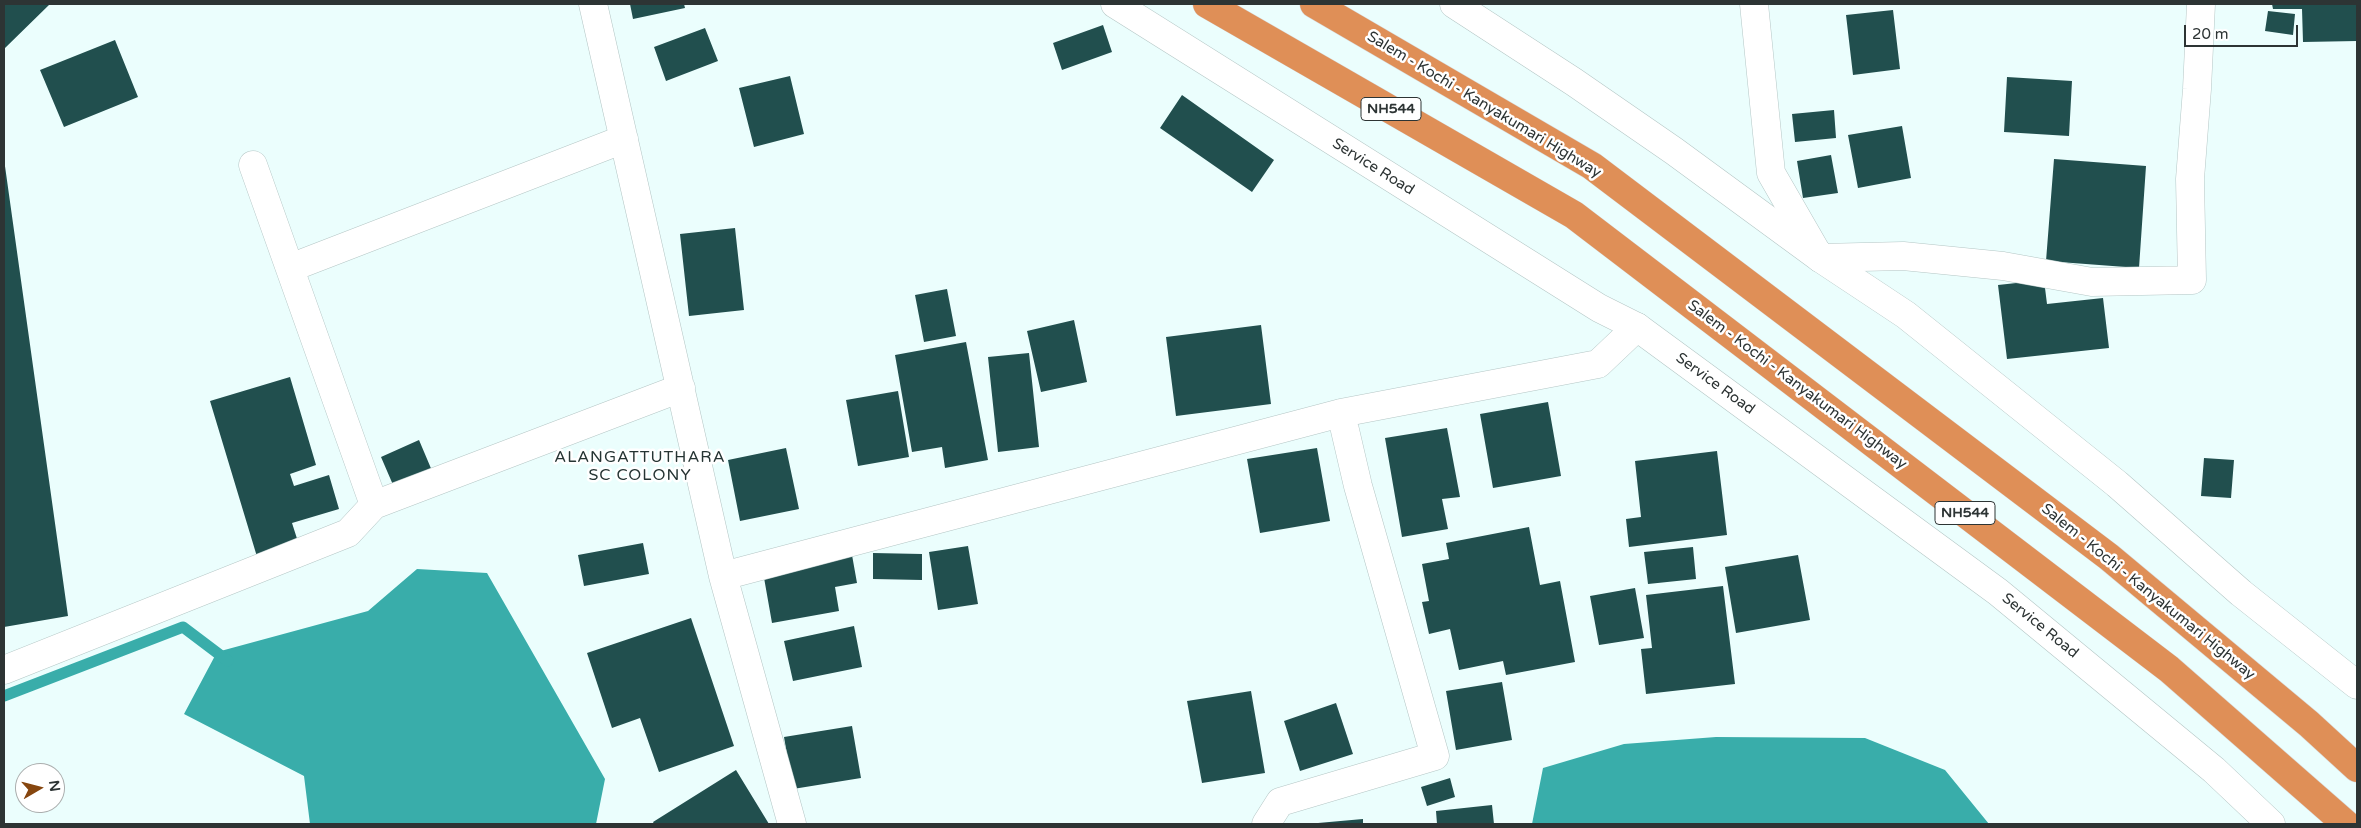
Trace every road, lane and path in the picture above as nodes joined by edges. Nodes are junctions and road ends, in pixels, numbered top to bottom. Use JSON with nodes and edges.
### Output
{"nodes":[{"id":1,"x":593,"y":4,"type":"edge"},
{"id":2,"x":1115,"y":4,"type":"edge"},
{"id":3,"x":1207,"y":4,"type":"edge"},
{"id":4,"x":1314,"y":4,"type":"edge"},
{"id":5,"x":1454,"y":4,"type":"edge"},
{"id":6,"x":1754,"y":4,"type":"edge"},
{"id":7,"x":2201,"y":4,"type":"edge"},
{"id":8,"x":624,"y":139,"type":"junction"},
{"id":9,"x":253,"y":165,"type":"dead end"},
{"id":10,"x":1820,"y":258,"type":"junction"},
{"id":11,"x":290,"y":268,"type":"junction"},
{"id":12,"x":1637,"y":327,"type":"junction"},
{"id":13,"x":681,"y":388,"type":"junction"},
{"id":14,"x":1341,"y":413,"type":"junction"},
{"id":15,"x":374,"y":505,"type":"junction"},
{"id":16,"x":723,"y":576,"type":"junction"},
{"id":17,"x":4,"y":670,"type":"edge"},
{"id":18,"x":2357,"y":685,"type":"edge"},
{"id":19,"x":2357,"y":768,"type":"edge"},
{"id":20,"x":792,"y":824,"type":"edge"},
{"id":21,"x":1266,"y":824,"type":"edge"},
{"id":22,"x":2271,"y":824,"type":"edge"},
{"id":23,"x":2346,"y":824,"type":"edge"}],
"edges":[{"from":1,"to":8,"type":"street"},
{"from":2,"to":12,"type":"street","name":"Service Road"},
{"from":3,"to":23,"type":"highway","name":"Salem - Kochi - Kanyakumari Highway","number":"NH544"},
{"from":4,"to":19,"type":"highway","name":"Salem - Kochi - Kanyakumari Highway"},
{"from":5,"to":10,"type":"street"},
{"from":6,"to":10,"type":"street"},
{"from":7,"to":10,"type":"street"},
{"from":8,"to":11,"type":"street"},
{"from":8,"to":13,"type":"street"},
{"from":9,"to":11,"type":"street"},
{"from":10,"to":18,"type":"street"},
{"from":11,"to":15,"type":"street"},
{"from":12,"to":14,"type":"street"},
{"from":12,"to":22,"type":"street","name":"Service Road"},
{"from":13,"to":15,"type":"street"},
{"from":13,"to":16,"type":"street"},
{"from":14,"to":16,"type":"street"},
{"from":14,"to":21,"type":"street"},
{"from":15,"to":17,"type":"street"},
{"from":16,"to":20,"type":"street"}]}
